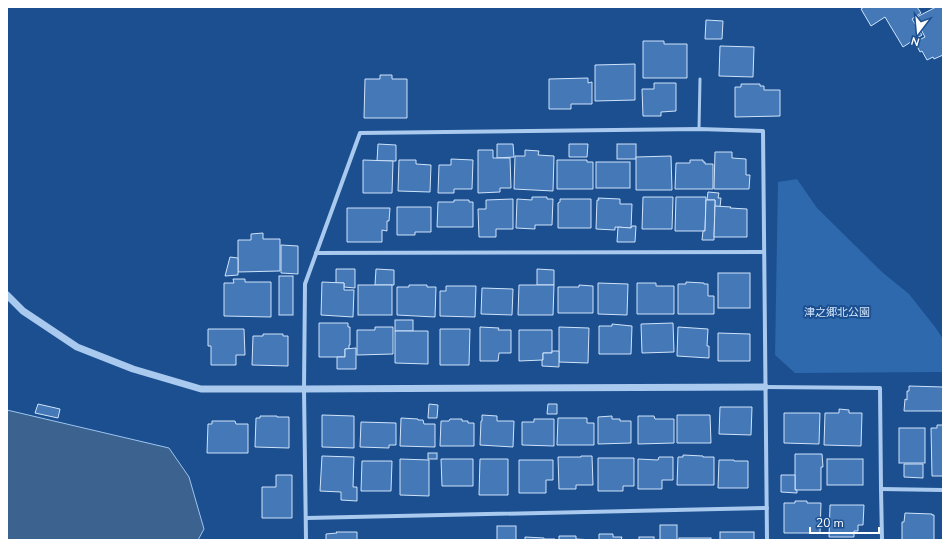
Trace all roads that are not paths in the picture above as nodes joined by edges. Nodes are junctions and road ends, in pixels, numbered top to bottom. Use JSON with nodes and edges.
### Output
{"nodes":[{"id":1,"x":700,"y":79,"type":"dead end"},
{"id":2,"x":699,"y":129,"type":"junction"},
{"id":3,"x":764,"y":252,"type":"junction"},
{"id":4,"x":316,"y":253,"type":"junction"},
{"id":5,"x":7,"y":295,"type":"edge"},
{"id":6,"x":765,"y":386,"type":"junction"},
{"id":7,"x":304,"y":389,"type":"junction"},
{"id":8,"x":881,"y":489,"type":"junction"},
{"id":9,"x":943,"y":490,"type":"edge"},
{"id":10,"x":767,"y":508,"type":"junction"},
{"id":11,"x":307,"y":518,"type":"junction"},
{"id":12,"x":306,"y":540,"type":"edge"},
{"id":13,"x":768,"y":540,"type":"edge"},
{"id":14,"x":882,"y":540,"type":"edge"}],
"edges":[{"from":1,"to":2,"type":"lane"},
{"from":2,"to":3,"type":"street"},
{"from":2,"to":4,"type":"street"},
{"from":3,"to":4,"type":"street"},
{"from":3,"to":6,"type":"street"},
{"from":4,"to":7,"type":"street"},
{"from":5,"to":7,"type":"street"},
{"from":6,"to":7,"type":"street"},
{"from":6,"to":8,"type":"street"},
{"from":6,"to":10,"type":"street"},
{"from":7,"to":11,"type":"street"},
{"from":8,"to":9,"type":"street"},
{"from":8,"to":14,"type":"street"},
{"from":10,"to":11,"type":"street"},
{"from":10,"to":13,"type":"street"},
{"from":11,"to":12,"type":"street"}]}
